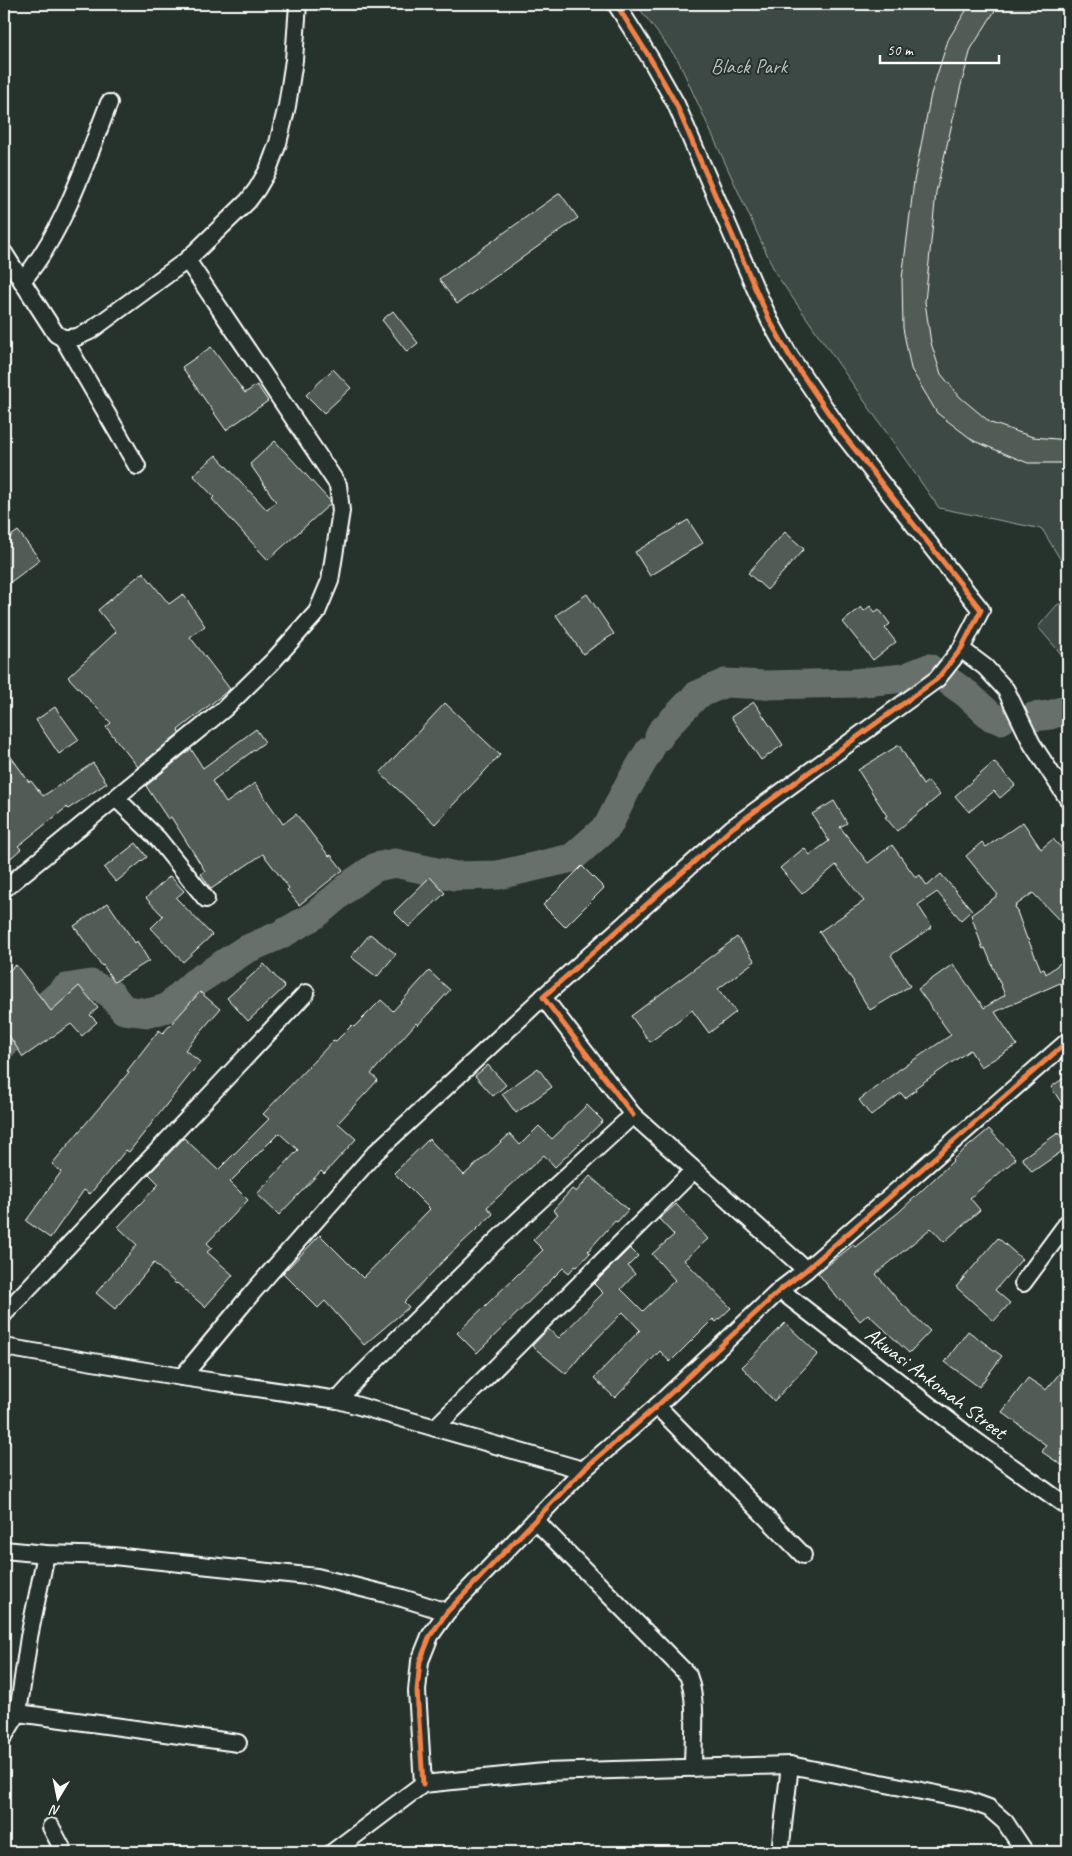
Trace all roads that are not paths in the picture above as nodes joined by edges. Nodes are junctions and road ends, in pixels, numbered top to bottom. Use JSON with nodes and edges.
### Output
{"nodes":[{"id":1,"x":298,"y":4,"type":"edge"},
{"id":2,"x":616,"y":4,"type":"edge"},
{"id":3,"x":109,"y":103,"type":"dead end"},
{"id":4,"x":4,"y":253,"type":"edge"},
{"id":5,"x":187,"y":260,"type":"junction"},
{"id":6,"x":22,"y":281,"type":"junction"},
{"id":7,"x":63,"y":338,"type":"junction"},
{"id":8,"x":137,"y":466,"type":"dead end"},
{"id":9,"x":961,"y":649,"type":"junction"},
{"id":10,"x":116,"y":798,"type":"junction"},
{"id":11,"x":1068,"y":798,"type":"edge"},
{"id":12,"x":4,"y":889,"type":"edge"},
{"id":13,"x":206,"y":899,"type":"dead end"},
{"id":14,"x":306,"y":992,"type":"dead end"},
{"id":15,"x":543,"y":997,"type":"junction"},
{"id":16,"x":1068,"y":1041,"type":"edge"},
{"id":17,"x":633,"y":1115,"type":"junction"},
{"id":18,"x":694,"y":1170,"type":"junction"},
{"id":19,"x":1068,"y":1222,"type":"edge"},
{"id":20,"x":806,"y":1270,"type":"junction"},
{"id":21,"x":1024,"y":1284,"type":"dead end"},
{"id":22,"x":780,"y":1290,"type":"junction"},
{"id":23,"x":4,"y":1314,"type":"edge"},
{"id":24,"x":4,"y":1347,"type":"edge"},
{"id":25,"x":182,"y":1377,"type":"junction"},
{"id":26,"x":338,"y":1400,"type":"junction"},
{"id":27,"x":657,"y":1406,"type":"junction"},
{"id":28,"x":435,"y":1428,"type":"junction"},
{"id":29,"x":582,"y":1470,"type":"junction"},
{"id":30,"x":1068,"y":1507,"type":"edge"},
{"id":31,"x":535,"y":1520,"type":"junction"},
{"id":32,"x":4,"y":1550,"type":"edge"},
{"id":33,"x":46,"y":1554,"type":"junction"},
{"id":34,"x":803,"y":1555,"type":"dead end"},
{"id":35,"x":447,"y":1612,"type":"junction"},
{"id":36,"x":18,"y":1713,"type":"junction"},
{"id":37,"x":4,"y":1736,"type":"edge"},
{"id":38,"x":238,"y":1743,"type":"dead end"},
{"id":39,"x":790,"y":1765,"type":"junction"},
{"id":40,"x":694,"y":1768,"type":"junction"},
{"id":41,"x":423,"y":1784,"type":"junction"},
{"id":42,"x":50,"y":1827,"type":"dead end"},
{"id":43,"x":64,"y":1852,"type":"edge"},
{"id":44,"x":333,"y":1852,"type":"edge"},
{"id":45,"x":780,"y":1852,"type":"edge"},
{"id":46,"x":1026,"y":1852,"type":"edge"}],
"edges":[{"from":1,"to":5,"type":"street"},
{"from":2,"to":9,"type":"street"},
{"from":3,"to":6,"type":"street"},
{"from":4,"to":6,"type":"street"},
{"from":5,"to":7,"type":"street"},
{"from":5,"to":10,"type":"street"},
{"from":6,"to":7,"type":"street"},
{"from":7,"to":8,"type":"street"},
{"from":9,"to":11,"type":"street"},
{"from":9,"to":15,"type":"street"},
{"from":10,"to":12,"type":"street"},
{"from":10,"to":13,"type":"street"},
{"from":14,"to":23,"type":"street"},
{"from":15,"to":17,"type":"street"},
{"from":15,"to":25,"type":"street"},
{"from":16,"to":20,"type":"street"},
{"from":17,"to":18,"type":"street"},
{"from":17,"to":26,"type":"street"},
{"from":18,"to":20,"type":"street"},
{"from":18,"to":28,"type":"street"},
{"from":19,"to":21,"type":"street"},
{"from":20,"to":22,"type":"street"},
{"from":22,"to":27,"type":"street"},
{"from":22,"to":30,"type":"street","name":"Akwasi Ankomah Street"},
{"from":24,"to":25,"type":"street"},
{"from":25,"to":26,"type":"street"},
{"from":26,"to":28,"type":"street"},
{"from":27,"to":29,"type":"street"},
{"from":27,"to":34,"type":"street"},
{"from":28,"to":29,"type":"street"},
{"from":29,"to":31,"type":"street"},
{"from":31,"to":35,"type":"street"},
{"from":31,"to":40,"type":"street"},
{"from":32,"to":33,"type":"street"},
{"from":33,"to":35,"type":"street"},
{"from":33,"to":36,"type":"street"},
{"from":35,"to":41,"type":"street"},
{"from":36,"to":37,"type":"street"},
{"from":36,"to":38,"type":"street"},
{"from":39,"to":40,"type":"street"},
{"from":39,"to":45,"type":"street"},
{"from":39,"to":46,"type":"street"},
{"from":40,"to":41,"type":"street"},
{"from":41,"to":44,"type":"street"},
{"from":42,"to":43,"type":"street"}]}
